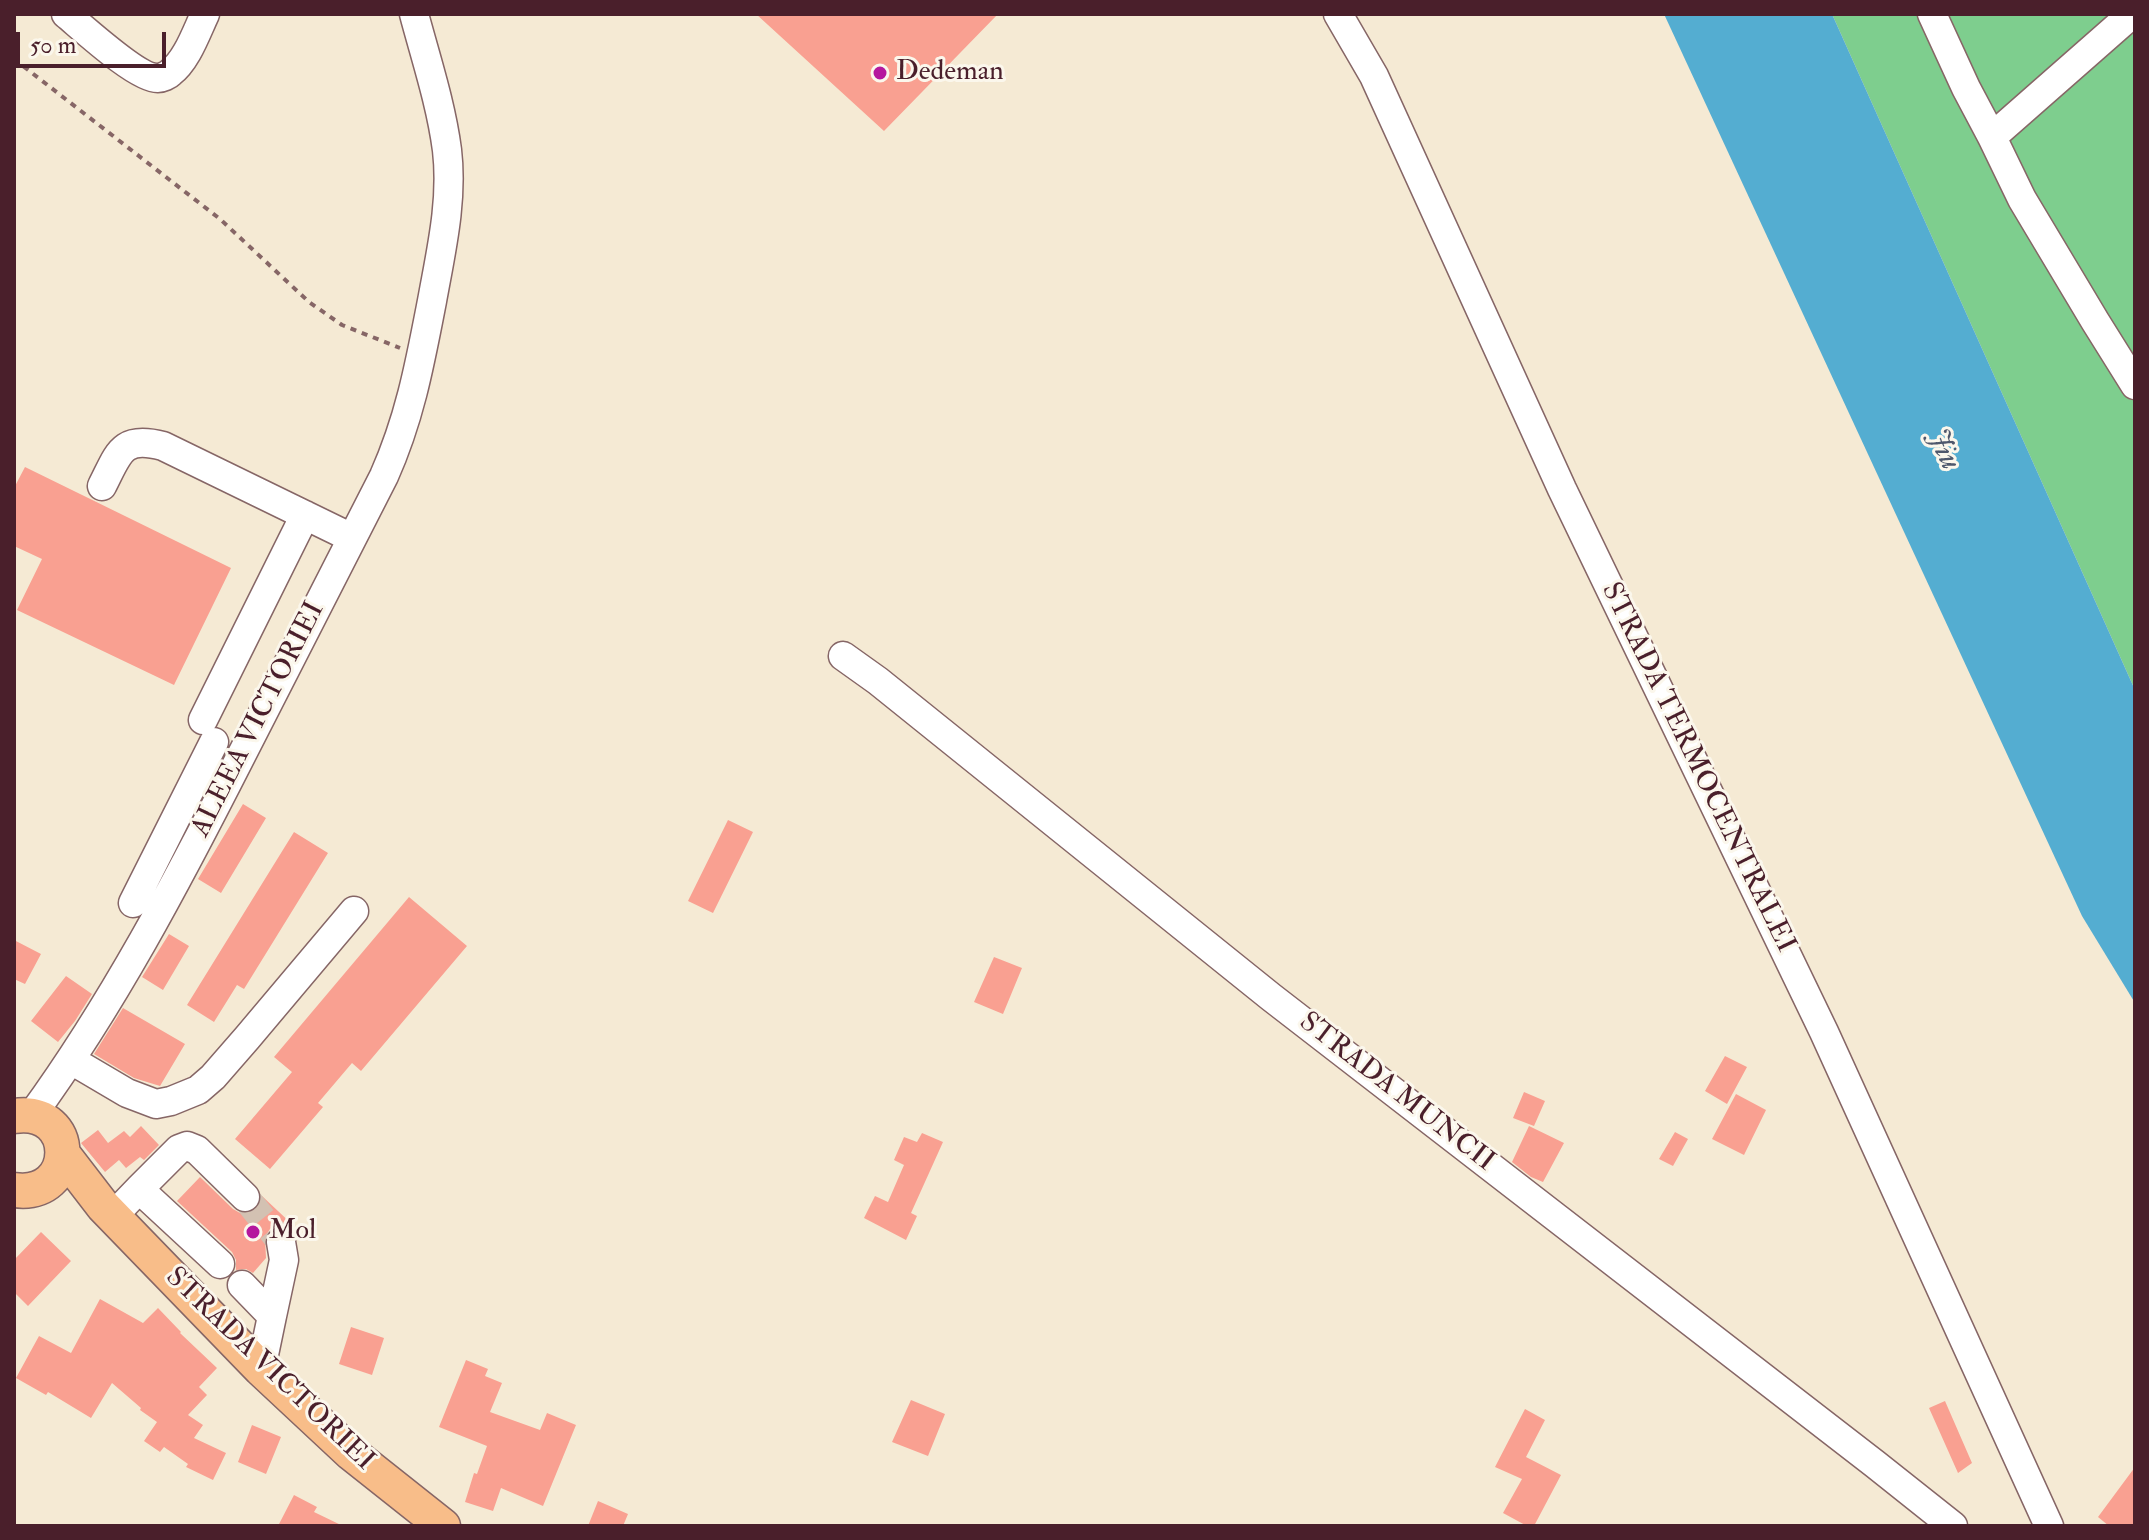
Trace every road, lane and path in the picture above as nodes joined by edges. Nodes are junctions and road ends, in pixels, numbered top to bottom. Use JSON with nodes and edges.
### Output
{"nodes":[{"id":1,"x":66,"y":14,"type":"edge"},
{"id":2,"x":205,"y":14,"type":"edge"},
{"id":3,"x":414,"y":14,"type":"edge"},
{"id":4,"x":1338,"y":14,"type":"edge"},
{"id":5,"x":1932,"y":14,"type":"edge"},
{"id":6,"x":2132,"y":14,"type":"edge"},
{"id":7,"x":14,"y":59,"type":"edge"},
{"id":8,"x":1992,"y":137,"type":"junction"},
{"id":9,"x":421,"y":354,"type":"junction"},
{"id":10,"x":2135,"y":385,"type":"edge"},
{"id":11,"x":102,"y":486,"type":"dead end"},
{"id":12,"x":305,"y":515,"type":"junction"},
{"id":13,"x":352,"y":538,"type":"junction"},
{"id":14,"x":843,"y":656,"type":"dead end"},
{"id":15,"x":133,"y":903,"type":"dead end"},
{"id":16,"x":354,"y":911,"type":"dead end"},
{"id":17,"x":67,"y":1066,"type":"junction"},
{"id":18,"x":33,"y":1121,"type":"edge"},
{"id":19,"x":139,"y":1189,"type":"junction"},
{"id":20,"x":18,"y":1191,"type":"edge"},
{"id":21,"x":245,"y":1197,"type":"tunnel mouth"},
{"id":22,"x":108,"y":1211,"type":"junction"},
{"id":23,"x":281,"y":1242,"type":"tunnel mouth"},
{"id":24,"x":220,"y":1264,"type":"dead end"},
{"id":25,"x":242,"y":1285,"type":"dead end"},
{"id":26,"x":272,"y":1316,"type":"junction"},
{"id":27,"x":261,"y":1369,"type":"junction"},
{"id":28,"x":443,"y":1526,"type":"edge"},
{"id":29,"x":1953,"y":1526,"type":"edge"},
{"id":30,"x":2049,"y":1526,"type":"edge"}],
"edges":[{"from":1,"to":2,"type":"street"},
{"from":3,"to":9,"type":"street"},
{"from":4,"to":30,"type":"street","name":"STRADA TERMOCENTRALEI"},
{"from":5,"to":8,"type":"street"},
{"from":6,"to":8,"type":"street"},
{"from":7,"to":9,"type":"path"},
{"from":8,"to":10,"type":"street"},
{"from":9,"to":13,"type":"street","name":"ALEEA VICTORIEI"},
{"from":11,"to":12,"type":"street"},
{"from":12,"to":13,"type":"street"},
{"from":12,"to":15,"type":"street"},
{"from":13,"to":17,"type":"street","name":"ALEEA VICTORIEI"},
{"from":14,"to":29,"type":"street","name":"STRADA MUNCII"},
{"from":16,"to":17,"type":"street"},
{"from":17,"to":18,"type":"street","name":"ALEEA VICTORIEI"},
{"from":18,"to":20,"type":"main road"},
{"from":18,"to":22,"type":"main road","name":"STRADA VICTORIEI"},
{"from":19,"to":21,"type":"street"},
{"from":19,"to":22,"type":"street"},
{"from":19,"to":24,"type":"street"},
{"from":20,"to":22,"type":"main road"},
{"from":22,"to":27,"type":"main road","name":"STRADA VICTORIEI"},
{"from":23,"to":26,"type":"street"},
{"from":25,"to":26,"type":"street"},
{"from":26,"to":27,"type":"street"},
{"from":27,"to":28,"type":"main road","name":"STRADA VICTORIEI"}]}
